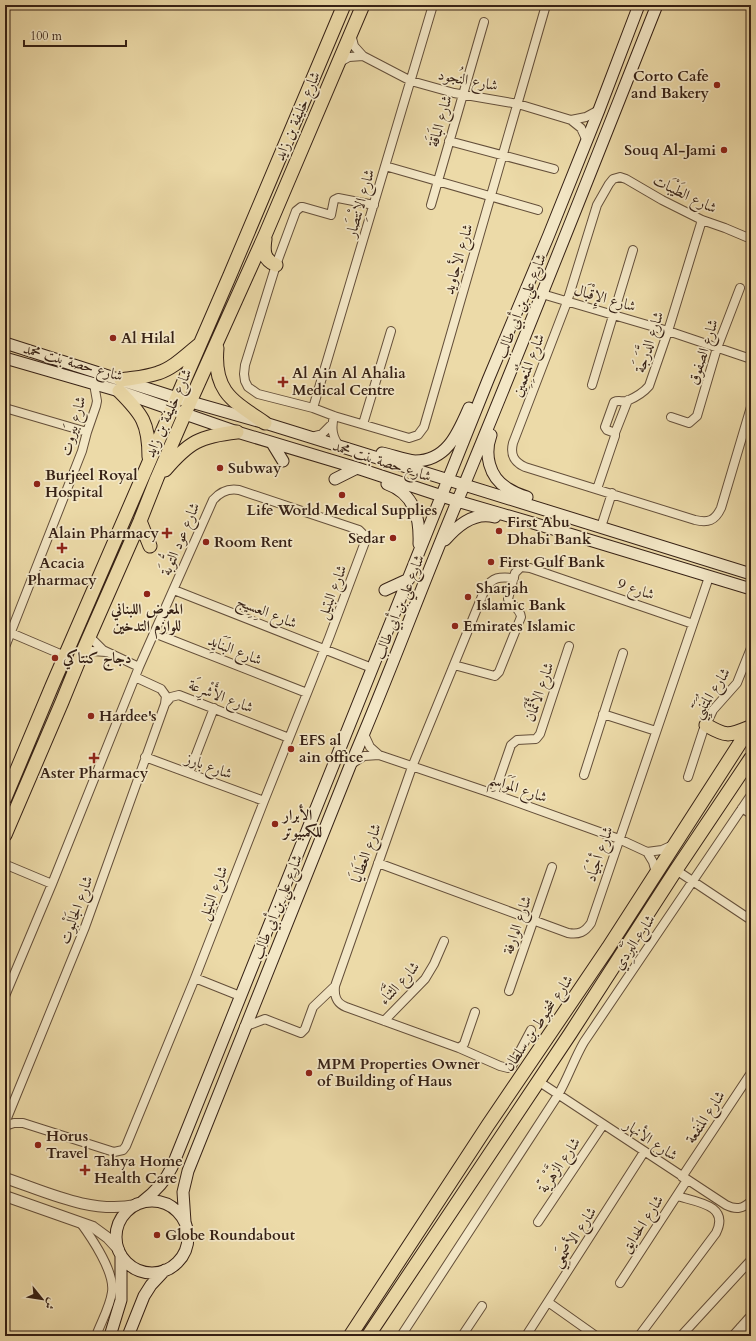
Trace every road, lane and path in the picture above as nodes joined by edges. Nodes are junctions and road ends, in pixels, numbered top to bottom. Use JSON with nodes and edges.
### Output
{"nodes":[{"id":1,"x":344,"y":5,"type":"edge"},
{"id":2,"x":363,"y":5,"type":"edge"},
{"id":3,"x":433,"y":5,"type":"edge"},
{"id":4,"x":546,"y":5,"type":"edge"},
{"id":5,"x":639,"y":5,"type":"edge"},
{"id":6,"x":657,"y":5,"type":"edge"},
{"id":7,"x":484,"y":22,"type":"dead end"},
{"id":8,"x":350,"y":33,"type":"junction"},
{"id":9,"x":363,"y":56,"type":"junction"},
{"id":10,"x":336,"y":64,"type":"junction"},
{"id":11,"x":411,"y":80,"type":"junction"},
{"id":12,"x":463,"y":95,"type":"junction"},
{"id":13,"x":518,"y":104,"type":"junction"},
{"id":14,"x":599,"y":110,"type":"junction"},
{"id":15,"x":571,"y":120,"type":"junction"},
{"id":16,"x":449,"y":141,"type":"junction"},
{"id":17,"x":587,"y":141,"type":"junction"},
{"id":18,"x":502,"y":156,"type":"junction"},
{"id":19,"x":385,"y":166,"type":"junction"},
{"id":20,"x":554,"y":169,"type":"dead end"},
{"id":21,"x":437,"y":181,"type":"junction"},
{"id":22,"x":609,"y":184,"type":"joint"},
{"id":23,"x":491,"y":196,"type":"junction"},
{"id":24,"x":374,"y":205,"type":"junction"},
{"id":25,"x":431,"y":205,"type":"dead end"},
{"id":26,"x":538,"y":210,"type":"dead end"},
{"id":27,"x":702,"y":220,"type":"junction"},
{"id":28,"x":266,"y":233,"type":"junction"},
{"id":29,"x":751,"y":239,"type":"edge"},
{"id":30,"x":633,"y":250,"type":"dead end"},
{"id":31,"x":276,"y":268,"type":"junction"},
{"id":32,"x":245,"y":280,"type":"junction"},
{"id":33,"x":740,"y":288,"type":"dead end"},
{"id":34,"x":542,"y":294,"type":"junction"},
{"id":35,"x":567,"y":302,"type":"junction"},
{"id":36,"x":613,"y":315,"type":"junction"},
{"id":37,"x":391,"y":331,"type":"dead end"},
{"id":38,"x":668,"y":332,"type":"junction"},
{"id":39,"x":218,"y":341,"type":"junction"},
{"id":40,"x":5,"y":343,"type":"edge"},
{"id":41,"x":201,"y":343,"type":"junction"},
{"id":42,"x":717,"y":348,"type":"junction"},
{"id":43,"x":5,"y":358,"type":"edge"},
{"id":44,"x":751,"y":359,"type":"edge"},
{"id":45,"x":488,"y":380,"type":"junction"},
{"id":46,"x":94,"y":384,"type":"junction"},
{"id":47,"x":120,"y":385,"type":"junction"},
{"id":48,"x":592,"y":385,"type":"dead end"},
{"id":49,"x":503,"y":390,"type":"junction"},
{"id":50,"x":628,"y":400,"type":"junction"},
{"id":51,"x":190,"y":402,"type":"junction"},
{"id":52,"x":174,"y":404,"type":"junction"},
{"id":53,"x":751,"y":407,"type":"edge"},
{"id":54,"x":5,"y":408,"type":"edge"},
{"id":55,"x":313,"y":408,"type":"junction"},
{"id":56,"x":185,"y":414,"type":"junction"},
{"id":57,"x":671,"y":417,"type":"dead end"},
{"id":58,"x":333,"y":420,"type":"junction"},
{"id":59,"x":265,"y":423,"type":"junction"},
{"id":60,"x":363,"y":424,"type":"junction"},
{"id":61,"x":87,"y":432,"type":"junction"},
{"id":62,"x":236,"y":432,"type":"junction"},
{"id":63,"x":615,"y":433,"type":"junction"},
{"id":64,"x":310,"y":437,"type":"junction"},
{"id":65,"x":272,"y":443,"type":"junction"},
{"id":66,"x":340,"y":446,"type":"junction"},
{"id":67,"x":356,"y":452,"type":"junction"},
{"id":68,"x":283,"y":461,"type":"dead end"},
{"id":69,"x":148,"y":463,"type":"junction"},
{"id":70,"x":357,"y":468,"type":"junction"},
{"id":71,"x":157,"y":478,"type":"junction"},
{"id":72,"x":335,"y":478,"type":"dead end"},
{"id":73,"x":448,"y":480,"type":"junction"},
{"id":74,"x":464,"y":486,"type":"junction"},
{"id":75,"x":597,"y":489,"type":"junction"},
{"id":76,"x":612,"y":493,"type":"junction"},
{"id":77,"x":442,"y":496,"type":"junction"},
{"id":78,"x":457,"y":501,"type":"junction"},
{"id":79,"x":556,"y":512,"type":"junction"},
{"id":80,"x":140,"y":521,"type":"junction"},
{"id":81,"x":533,"y":523,"type":"junction"},
{"id":82,"x":601,"y":527,"type":"junction"},
{"id":83,"x":359,"y":530,"type":"joint"},
{"id":84,"x":150,"y":546,"type":"dead end"},
{"id":85,"x":418,"y":554,"type":"junction"},
{"id":86,"x":751,"y":574,"type":"edge"},
{"id":87,"x":709,"y":577,"type":"junction"},
{"id":88,"x":514,"y":578,"type":"junction"},
{"id":89,"x":409,"y":579,"type":"junction"},
{"id":90,"x":751,"y":589,"type":"edge"},
{"id":91,"x":174,"y":590,"type":"junction"},
{"id":92,"x":385,"y":590,"type":"dead end"},
{"id":93,"x":419,"y":597,"type":"junction"},
{"id":94,"x":693,"y":624,"type":"junction"},
{"id":95,"x":11,"y":632,"type":"junction"},
{"id":96,"x":154,"y":633,"type":"junction"},
{"id":97,"x":89,"y":636,"type":"junction"},
{"id":98,"x":569,"y":646,"type":"dead end"},
{"id":99,"x":5,"y":647,"type":"edge"},
{"id":100,"x":751,"y":648,"type":"edge"},
{"id":101,"x":325,"y":650,"type":"junction"},
{"id":102,"x":107,"y":652,"type":"junction"},
{"id":103,"x":82,"y":653,"type":"junction"},
{"id":104,"x":623,"y":653,"type":"dead end"},
{"id":105,"x":65,"y":656,"type":"junction"},
{"id":106,"x":454,"y":665,"type":"junction"},
{"id":107,"x":139,"y":667,"type":"junction"},
{"id":108,"x":372,"y":668,"type":"junction"},
{"id":109,"x":134,"y":677,"type":"junction"},
{"id":110,"x":307,"y":693,"type":"junction"},
{"id":111,"x":165,"y":704,"type":"junction"},
{"id":112,"x":214,"y":708,"type":"junction"},
{"id":113,"x":603,"y":714,"type":"junction"},
{"id":114,"x":751,"y":727,"type":"edge"},
{"id":115,"x":705,"y":728,"type":"junction"},
{"id":116,"x":656,"y":731,"type":"junction"},
{"id":117,"x":364,"y":734,"type":"junction"},
{"id":118,"x":289,"y":738,"type":"junction"},
{"id":119,"x":379,"y":755,"type":"junction"},
{"id":120,"x":145,"y":757,"type":"junction"},
{"id":121,"x":751,"y":758,"type":"edge"},
{"id":122,"x":728,"y":761,"type":"junction"},
{"id":123,"x":350,"y":766,"type":"junction"},
{"id":124,"x":412,"y":767,"type":"junction"},
{"id":125,"x":189,"y":773,"type":"junction"},
{"id":126,"x":584,"y":775,"type":"dead end"},
{"id":127,"x":688,"y":777,"type":"dead end"},
{"id":128,"x":494,"y":794,"type":"junction"},
{"id":129,"x":751,"y":795,"type":"edge"},
{"id":130,"x":5,"y":798,"type":"edge"},
{"id":131,"x":264,"y":801,"type":"junction"},
{"id":132,"x":742,"y":808,"type":"junction"},
{"id":133,"x":751,"y":814,"type":"edge"},
{"id":134,"x":5,"y":835,"type":"edge"},
{"id":135,"x":619,"y":839,"type":"junction"},
{"id":136,"x":675,"y":844,"type":"junction"},
{"id":137,"x":647,"y":852,"type":"junction"},
{"id":138,"x":378,"y":863,"type":"junction"},
{"id":139,"x":6,"y":864,"type":"edge"},
{"id":140,"x":552,"y":867,"type":"dead end"},
{"id":141,"x":676,"y":870,"type":"junction"},
{"id":142,"x":656,"y":873,"type":"junction"},
{"id":143,"x":692,"y":881,"type":"junction"},
{"id":144,"x":52,"y":884,"type":"junction"},
{"id":145,"x":751,"y":920,"type":"edge"},
{"id":146,"x":533,"y":921,"type":"junction"},
{"id":147,"x":444,"y":941,"type":"dead end"},
{"id":148,"x":195,"y":978,"type":"junction"},
{"id":149,"x":335,"y":986,"type":"junction"},
{"id":150,"x":509,"y":991,"type":"dead end"},
{"id":151,"x":5,"y":996,"type":"edge"},
{"id":152,"x":240,"y":996,"type":"junction"},
{"id":153,"x":476,"y":1012,"type":"dead end"},
{"id":154,"x":384,"y":1021,"type":"junction"},
{"id":155,"x":244,"y":1028,"type":"junction"},
{"id":156,"x":531,"y":1030,"type":"dead end"},
{"id":157,"x":459,"y":1048,"type":"junction"},
{"id":158,"x":751,"y":1073,"type":"edge"},
{"id":159,"x":538,"y":1081,"type":"junction"},
{"id":160,"x":558,"y":1095,"type":"junction"},
{"id":161,"x":5,"y":1123,"type":"edge"},
{"id":162,"x":603,"y":1125,"type":"junction"},
{"id":163,"x":5,"y":1126,"type":"edge"},
{"id":164,"x":644,"y":1152,"type":"junction"},
{"id":165,"x":5,"y":1178,"type":"edge"},
{"id":166,"x":685,"y":1179,"type":"junction"},
{"id":167,"x":5,"y":1196,"type":"edge"},
{"id":168,"x":677,"y":1196,"type":"junction"},
{"id":169,"x":751,"y":1201,"type":"edge"},
{"id":170,"x":139,"y":1203,"type":"junction"},
{"id":171,"x":80,"y":1222,"type":"junction"},
{"id":172,"x":185,"y":1222,"type":"junction"},
{"id":173,"x":538,"y":1222,"type":"dead end"},
{"id":174,"x":120,"y":1253,"type":"junction"},
{"id":175,"x":751,"y":1260,"type":"edge"},
{"id":176,"x":165,"y":1270,"type":"junction"},
{"id":177,"x":620,"y":1283,"type":"dead end"},
{"id":178,"x":548,"y":1302,"type":"junction"},
{"id":179,"x":482,"y":1306,"type":"dead end"},
{"id":180,"x":751,"y":1317,"type":"edge"},
{"id":181,"x":741,"y":1328,"type":"junction"},
{"id":182,"x":96,"y":1336,"type":"edge"},
{"id":183,"x":110,"y":1336,"type":"edge"},
{"id":184,"x":128,"y":1336,"type":"edge"},
{"id":185,"x":350,"y":1336,"type":"edge"},
{"id":186,"x":368,"y":1336,"type":"edge"},
{"id":187,"x":401,"y":1336,"type":"edge"},
{"id":188,"x":462,"y":1336,"type":"edge"},
{"id":189,"x":526,"y":1336,"type":"edge"},
{"id":190,"x":596,"y":1336,"type":"edge"},
{"id":191,"x":639,"y":1336,"type":"edge"},
{"id":192,"x":681,"y":1336,"type":"edge"},
{"id":193,"x":734,"y":1336,"type":"edge"},
{"id":194,"x":750,"y":1336,"type":"edge"}],
"edges":[{"from":1,"to":41,"type":"main road","name":"شارع خليفة بن زايد"},
{"from":2,"to":8,"type":"main road","name":"شارع خليفة بن زايد"},
{"from":3,"to":11,"type":"street","name":"شارع الانْتِصَار"},
{"from":4,"to":13,"type":"street","name":"شارع الأجاويد"},
{"from":5,"to":14,"type":"main road","name":"شارع علي بن أبي طالب"},
{"from":6,"to":34,"type":"main road","name":"شارع علي بن أبي طالب"},
{"from":7,"to":12,"type":"street","name":"شارع البَاقَة"},
{"from":8,"to":9,"type":"street","name":"شارع النُجود"},
{"from":8,"to":10,"type":"main road","name":"شارع خليفة بن زايد"},
{"from":9,"to":10,"type":"street"},
{"from":9,"to":11,"type":"street","name":"شارع النُجود"},
{"from":10,"to":28,"type":"main road","name":"شارع خليفة بن زايد"},
{"from":11,"to":12,"type":"street","name":"شارع النُجود"},
{"from":11,"to":19,"type":"street","name":"شارع الانْتِصَار"},
{"from":12,"to":13,"type":"street","name":"شارع النُجود"},
{"from":12,"to":16,"type":"street","name":"شارع البَاقَة"},
{"from":13,"to":15,"type":"street","name":"شارع النُجود"},
{"from":13,"to":18,"type":"street","name":"شارع الأجاويد"},
{"from":14,"to":15,"type":"street"},
{"from":14,"to":17,"type":"main road","name":"شارع علي بن أبي طالب"},
{"from":15,"to":17,"type":"street"},
{"from":16,"to":18,"type":"street"},
{"from":16,"to":21,"type":"street","name":"شارع البَاقَة"},
{"from":17,"to":45,"type":"main road","name":"شارع علي بن أبي طالب"},
{"from":18,"to":20,"type":"street"},
{"from":18,"to":23,"type":"street","name":"شارع الأجاويد"},
{"from":19,"to":21,"type":"street"},
{"from":19,"to":24,"type":"street","name":"شارع الانْتِصَار"},
{"from":21,"to":23,"type":"street"},
{"from":21,"to":25,"type":"street","name":"شارع البَاقَة"},
{"from":22,"to":27,"type":"street","name":"شارع الطَيْبَات"},
{"from":22,"to":35,"type":"street","name":"شارع المُنْعِمِين"},
{"from":23,"to":26,"type":"street"},
{"from":23,"to":60,"type":"street","name":"شارع الأجاويد"},
{"from":24,"to":31,"type":"street","name":"شارع الأجاويد"},
{"from":24,"to":55,"type":"street","name":"شارع الانْتِصَار"},
{"from":27,"to":29,"type":"street","name":"شارع الطَيْبَات"},
{"from":27,"to":38,"type":"street","name":"شارع الدَّرَجَة"},
{"from":28,"to":31,"type":"main road"},
{"from":28,"to":32,"type":"main road","name":"شارع خليفة بن زايد"},
{"from":30,"to":36,"type":"street"},
{"from":31,"to":32,"type":"main road"},
{"from":31,"to":55,"type":"street","name":"شارع الأجاويد"},
{"from":32,"to":39,"type":"main road","name":"شارع خليفة بن زايد"},
{"from":33,"to":42,"type":"street","name":"شارع الصفوق"},
{"from":34,"to":35,"type":"street","name":"شارع الإِقْبَال"},
{"from":34,"to":49,"type":"main road","name":"شارع علي بن أبي طالب"},
{"from":35,"to":36,"type":"street","name":"شارع الإِقْبَال"},
{"from":35,"to":75,"type":"street","name":"شارع المُنْعِمِين"},
{"from":36,"to":38,"type":"street","name":"شارع الإِقْبَال"},
{"from":36,"to":48,"type":"street"},
{"from":37,"to":60,"type":"street"},
{"from":38,"to":42,"type":"street","name":"شارع الإِقْبَال"},
{"from":38,"to":50,"type":"street","name":"شارع الدَّرَجَة"},
{"from":39,"to":51,"type":"main road","name":"شارع خليفة بن زايد"},
{"from":39,"to":59,"type":"main road"},
{"from":40,"to":47,"type":"main road","name":"شارع حصة بنت محمد"},
{"from":41,"to":47,"type":"main road"},
{"from":41,"to":52,"type":"main road","name":"شارع خليفة بن زايد"},
{"from":42,"to":44,"type":"street","name":"شارع الإِقْبَال"},
{"from":42,"to":57,"type":"street","name":"شارع الصفوق"},
{"from":43,"to":46,"type":"main road","name":"شارع حصة بنت محمد"},
{"from":45,"to":67,"type":"main road"},
{"from":45,"to":73,"type":"main road","name":"شارع علي بن أبي طالب"},
{"from":46,"to":47,"type":"main road","name":"شارع حصة بنت محمد"},
{"from":46,"to":61,"type":"street","name":"شارع بَيروت"},
{"from":47,"to":52,"type":"main road","name":"شارع حصة بنت محمد"},
{"from":47,"to":69,"type":"main road"},
{"from":49,"to":74,"type":"main road","name":"شارع علي بن أبي طالب"},
{"from":49,"to":79,"type":"main road"},
{"from":50,"to":63,"type":"street"},
{"from":50,"to":63,"type":"street","name":"شارع الدَّرَجَة"},
{"from":51,"to":52,"type":"main road","name":"شارع حصة بنت محمد"},
{"from":51,"to":56,"type":"main road","name":"شارع خليفة بن زايد"},
{"from":51,"to":59,"type":"main road","name":"شارع حصة بنت محمد"},
{"from":52,"to":56,"type":"main road","name":"شارع حصة بنت محمد"},
{"from":52,"to":69,"type":"main road","name":"شارع خليفة بن زايد"},
{"from":53,"to":76,"type":"street","name":"شارع المُنْعِمِين"},
{"from":54,"to":61,"type":"street"},
{"from":55,"to":58,"type":"street","name":"شارع الأجاويد"},
{"from":56,"to":62,"type":"main road","name":"شارع حصة بنت محمد"},
{"from":56,"to":71,"type":"main road","name":"شارع خليفة بن زايد"},
{"from":58,"to":60,"type":"street","name":"شارع الأجاويد"},
{"from":58,"to":64,"type":"street"},
{"from":58,"to":66,"type":"street"},
{"from":59,"to":64,"type":"main road","name":"شارع حصة بنت محمد"},
{"from":61,"to":95,"type":"street","name":"شارع بَيروت"},
{"from":62,"to":65,"type":"main road","name":"شارع حصة بنت محمد"},
{"from":62,"to":71,"type":"main road"},
{"from":63,"to":75,"type":"street"},
{"from":64,"to":66,"type":"main road","name":"شارع حصة بنت محمد"},
{"from":65,"to":68,"type":"main road"},
{"from":65,"to":70,"type":"main road","name":"شارع حصة بنت محمد"},
{"from":66,"to":67,"type":"main road","name":"شارع حصة بنت محمد"},
{"from":67,"to":73,"type":"main road","name":"شارع حصة بنت محمد"},
{"from":69,"to":105,"type":"main road","name":"شارع خليفة بن زايد"},
{"from":70,"to":72,"type":"main road"},
{"from":70,"to":77,"type":"main road","name":"شارع حصة بنت محمد"},
{"from":70,"to":85,"type":"main road"},
{"from":71,"to":80,"type":"main road","name":"شارع خليفة بن زايد"},
{"from":73,"to":74,"type":"main road","name":"شارع حصة بنت محمد"},
{"from":73,"to":77,"type":"main road","name":"شارع علي بن أبي طالب"},
{"from":74,"to":78,"type":"main road","name":"شارع علي بن أبي طالب"},
{"from":74,"to":79,"type":"main road","name":"شارع حصة بنت محمد"},
{"from":75,"to":76,"type":"street","name":"شارع المُنْعِمِين"},
{"from":76,"to":82,"type":"street"},
{"from":77,"to":78,"type":"main road","name":"شارع حصة بنت محمد"},
{"from":77,"to":85,"type":"main road","name":"شارع علي بن أبي طالب"},
{"from":78,"to":81,"type":"main road","name":"شارع حصة بنت محمد"},
{"from":78,"to":93,"type":"main road","name":"شارع علي بن أبي طالب"},
{"from":79,"to":82,"type":"main road","name":"شارع حصة بنت محمد"},
{"from":80,"to":84,"type":"main road"},
{"from":80,"to":97,"type":"main road","name":"شارع خليفة بن زايد"},
{"from":81,"to":87,"type":"main road","name":"شارع حصة بنت محمد"},
{"from":81,"to":93,"type":"main road"},
{"from":82,"to":86,"type":"main road","name":"شارع حصة بنت محمد"},
{"from":83,"to":91,"type":"street","name":"شارع عود التُّوبَة"},
{"from":83,"to":101,"type":"street","name":"شارع البتيل"},
{"from":85,"to":89,"type":"main road","name":"شارع علي بن أبي طالب"},
{"from":87,"to":90,"type":"main road","name":"شارع حصة بنت محمد"},
{"from":87,"to":94,"type":"street","name":"شارع أجْيَاد"},
{"from":88,"to":94,"type":"street","name":"شارع 9"},
{"from":88,"to":106,"type":"street","name":"شارع العَطَايَا"},
{"from":88,"to":106,"type":"street"},
{"from":89,"to":92,"type":"main road"},
{"from":89,"to":108,"type":"main road","name":"شارع علي بن أبي طالب"},
{"from":91,"to":96,"type":"street","name":"شارع عود التُّوبَة"},
{"from":91,"to":101,"type":"street","name":"شارع العِسِيج"},
{"from":93,"to":117,"type":"main road","name":"شارع علي بن أبي طالب"},
{"from":94,"to":116,"type":"street","name":"شارع أجْيَاد"},
{"from":95,"to":99,"type":"street","name":"شارع بَيروت"},
{"from":95,"to":105,"type":"street"},
{"from":96,"to":107,"type":"street","name":"شارع عود التُّوبَة"},
{"from":96,"to":110,"type":"street","name":"شارع البَنَايِد"},
{"from":97,"to":102,"type":"street"},
{"from":97,"to":103,"type":"main road","name":"شارع خليفة بن زايد"},
{"from":98,"to":128,"type":"street","name":"شارع الأَثْمَان"},
{"from":100,"to":115,"type":"street","name":"شارع المُتَنَبِّي"},
{"from":101,"to":108,"type":"street","name":"شارع العِسِيج"},
{"from":101,"to":110,"type":"street","name":"شارع البتيل"},
{"from":102,"to":103,"type":"street"},
{"from":102,"to":107,"type":"street"},
{"from":103,"to":134,"type":"main road","name":"شارع خليفة بن زايد"},
{"from":104,"to":113,"type":"street"},
{"from":105,"to":130,"type":"main road","name":"شارع خليفة بن زايد"},
{"from":106,"to":124,"type":"street","name":"شارع العَطَايَا"},
{"from":107,"to":109,"type":"street","name":"شارع عود التُّوبَة"},
{"from":108,"to":152,"type":"main road","name":"شارع علي بن أبي طالب"},
{"from":109,"to":111,"type":"street","name":"شارع الأَشْرِعَة"},
{"from":109,"to":144,"type":"street","name":"شارع عود التُّوبَة"},
{"from":110,"to":118,"type":"street","name":"شارع البتيل"},
{"from":111,"to":112,"type":"street","name":"شارع الأَشْرِعَة"},
{"from":111,"to":120,"type":"street","name":"شارع الجَالْبوت"},
{"from":112,"to":118,"type":"street","name":"شارع الأَشْرِعَة"},
{"from":112,"to":125,"type":"street"},
{"from":113,"to":116,"type":"street"},
{"from":113,"to":126,"type":"street"},
{"from":114,"to":115,"type":"main road"},
{"from":114,"to":122,"type":"main road","name":"شارع شخبوط بن سلطان"},
{"from":115,"to":122,"type":"main road"},
{"from":115,"to":127,"type":"street","name":"شارع المُتَنَبِّي"},
{"from":116,"to":135,"type":"street","name":"شارع أجْيَاد"},
{"from":117,"to":119,"type":"street"},
{"from":117,"to":123,"type":"main road","name":"شارع علي بن أبي طالب"},
{"from":118,"to":131,"type":"street","name":"شارع البتيل"},
{"from":119,"to":123,"type":"street"},
{"from":119,"to":124,"type":"street","name":"شارع المَوَاسِم"},
{"from":120,"to":125,"type":"street","name":"شارع بارز"},
{"from":120,"to":161,"type":"street","name":"شارع الجَالْبوت"},
{"from":121,"to":141,"type":"main road"},
{"from":122,"to":136,"type":"main road","name":"شارع شخبوط بن سلطان"},
{"from":123,"to":155,"type":"main road","name":"شارع علي بن أبي طالب"},
{"from":124,"to":128,"type":"street","name":"شارع المَوَاسِم"},
{"from":124,"to":138,"type":"street","name":"شارع العَطَايَا"},
{"from":125,"to":131,"type":"street","name":"شارع بارز"},
{"from":128,"to":135,"type":"street","name":"شارع المَوَاسِم"},
{"from":129,"to":132,"type":"street","name":"شارع البَرْدِي"},
{"from":131,"to":148,"type":"street","name":"شارع البتيل"},
{"from":132,"to":133,"type":"street"},
{"from":132,"to":143,"type":"street","name":"شارع البَرْدِي"},
{"from":135,"to":137,"type":"street","name":"شارع المَوَاسِم"},
{"from":135,"to":146,"type":"street","name":"شارع أجْيَاد"},
{"from":136,"to":137,"type":"street"},
{"from":136,"to":142,"type":"main road","name":"شارع شخبوط بن سلطان"},
{"from":137,"to":142,"type":"street"},
{"from":138,"to":146,"type":"street","name":"شارع أجْيَاد"},
{"from":138,"to":149,"type":"street","name":"شارع العَطَايَا"},
{"from":139,"to":144,"type":"street"},
{"from":140,"to":146,"type":"street","name":"شارع الوارفة"},
{"from":141,"to":143,"type":"street"},
{"from":141,"to":159,"type":"main road"},
{"from":142,"to":185,"type":"main road","name":"شارع شخبوط بن سلطان"},
{"from":143,"to":145,"type":"street"},
{"from":143,"to":160,"type":"street","name":"شارع البَرْدِي"},
{"from":144,"to":151,"type":"street","name":"شارع عود التُّوبَة"},
{"from":146,"to":150,"type":"street","name":"شارع الوارفة"},
{"from":147,"to":154,"type":"street","name":"شارع الثَّنَاء"},
{"from":148,"to":152,"type":"street"},
{"from":148,"to":163,"type":"street","name":"شارع البتيل"},
{"from":149,"to":154,"type":"street"},
{"from":149,"to":155,"type":"street"},
{"from":152,"to":170,"type":"main road","name":"شارع علي بن أبي طالب"},
{"from":153,"to":157,"type":"street"},
{"from":154,"to":157,"type":"street"},
{"from":155,"to":172,"type":"main road","name":"شارع علي بن أبي طالب"},
{"from":156,"to":157,"type":"street"},
{"from":158,"to":166,"type":"street","name":"شارع المَنفعة"},
{"from":159,"to":160,"type":"street","name":"شارع الأنهار"},
{"from":159,"to":186,"type":"main road"},
{"from":160,"to":162,"type":"street","name":"شارع الأنهار"},
{"from":160,"to":187,"type":"street","name":"شارع البَرْدِي"},
{"from":162,"to":164,"type":"street","name":"شارع الأنهار"},
{"from":162,"to":173,"type":"street","name":"شارع الزَّهْريّة"},
{"from":164,"to":166,"type":"street","name":"شارع الأنهار"},
{"from":164,"to":178,"type":"street","name":"شارع الأصمَعِي"},
{"from":165,"to":170,"type":"street"},
{"from":166,"to":168,"type":"street","name":"شارع الحدايق"},
{"from":166,"to":169,"type":"street","name":"شارع الأنهار"},
{"from":167,"to":171,"type":"street"},
{"from":168,"to":177,"type":"street","name":"شارع الحدايق"},
{"from":168,"to":191,"type":"street"},
{"from":170,"to":172,"type":"main road"},
{"from":170,"to":174,"type":"main road"},
{"from":171,"to":174,"type":"street"},
{"from":171,"to":182,"type":"street"},
{"from":172,"to":176,"type":"main road"},
{"from":174,"to":176,"type":"main road"},
{"from":174,"to":183,"type":"main road"},
{"from":175,"to":192,"type":"street"},
{"from":176,"to":184,"type":"main road"},
{"from":178,"to":189,"type":"street","name":"شارع الأصمَعِي"},
{"from":178,"to":190,"type":"street"},
{"from":179,"to":188,"type":"street"},
{"from":180,"to":181,"type":"street"},
{"from":181,"to":193,"type":"street"},
{"from":181,"to":194,"type":"street"}]}
